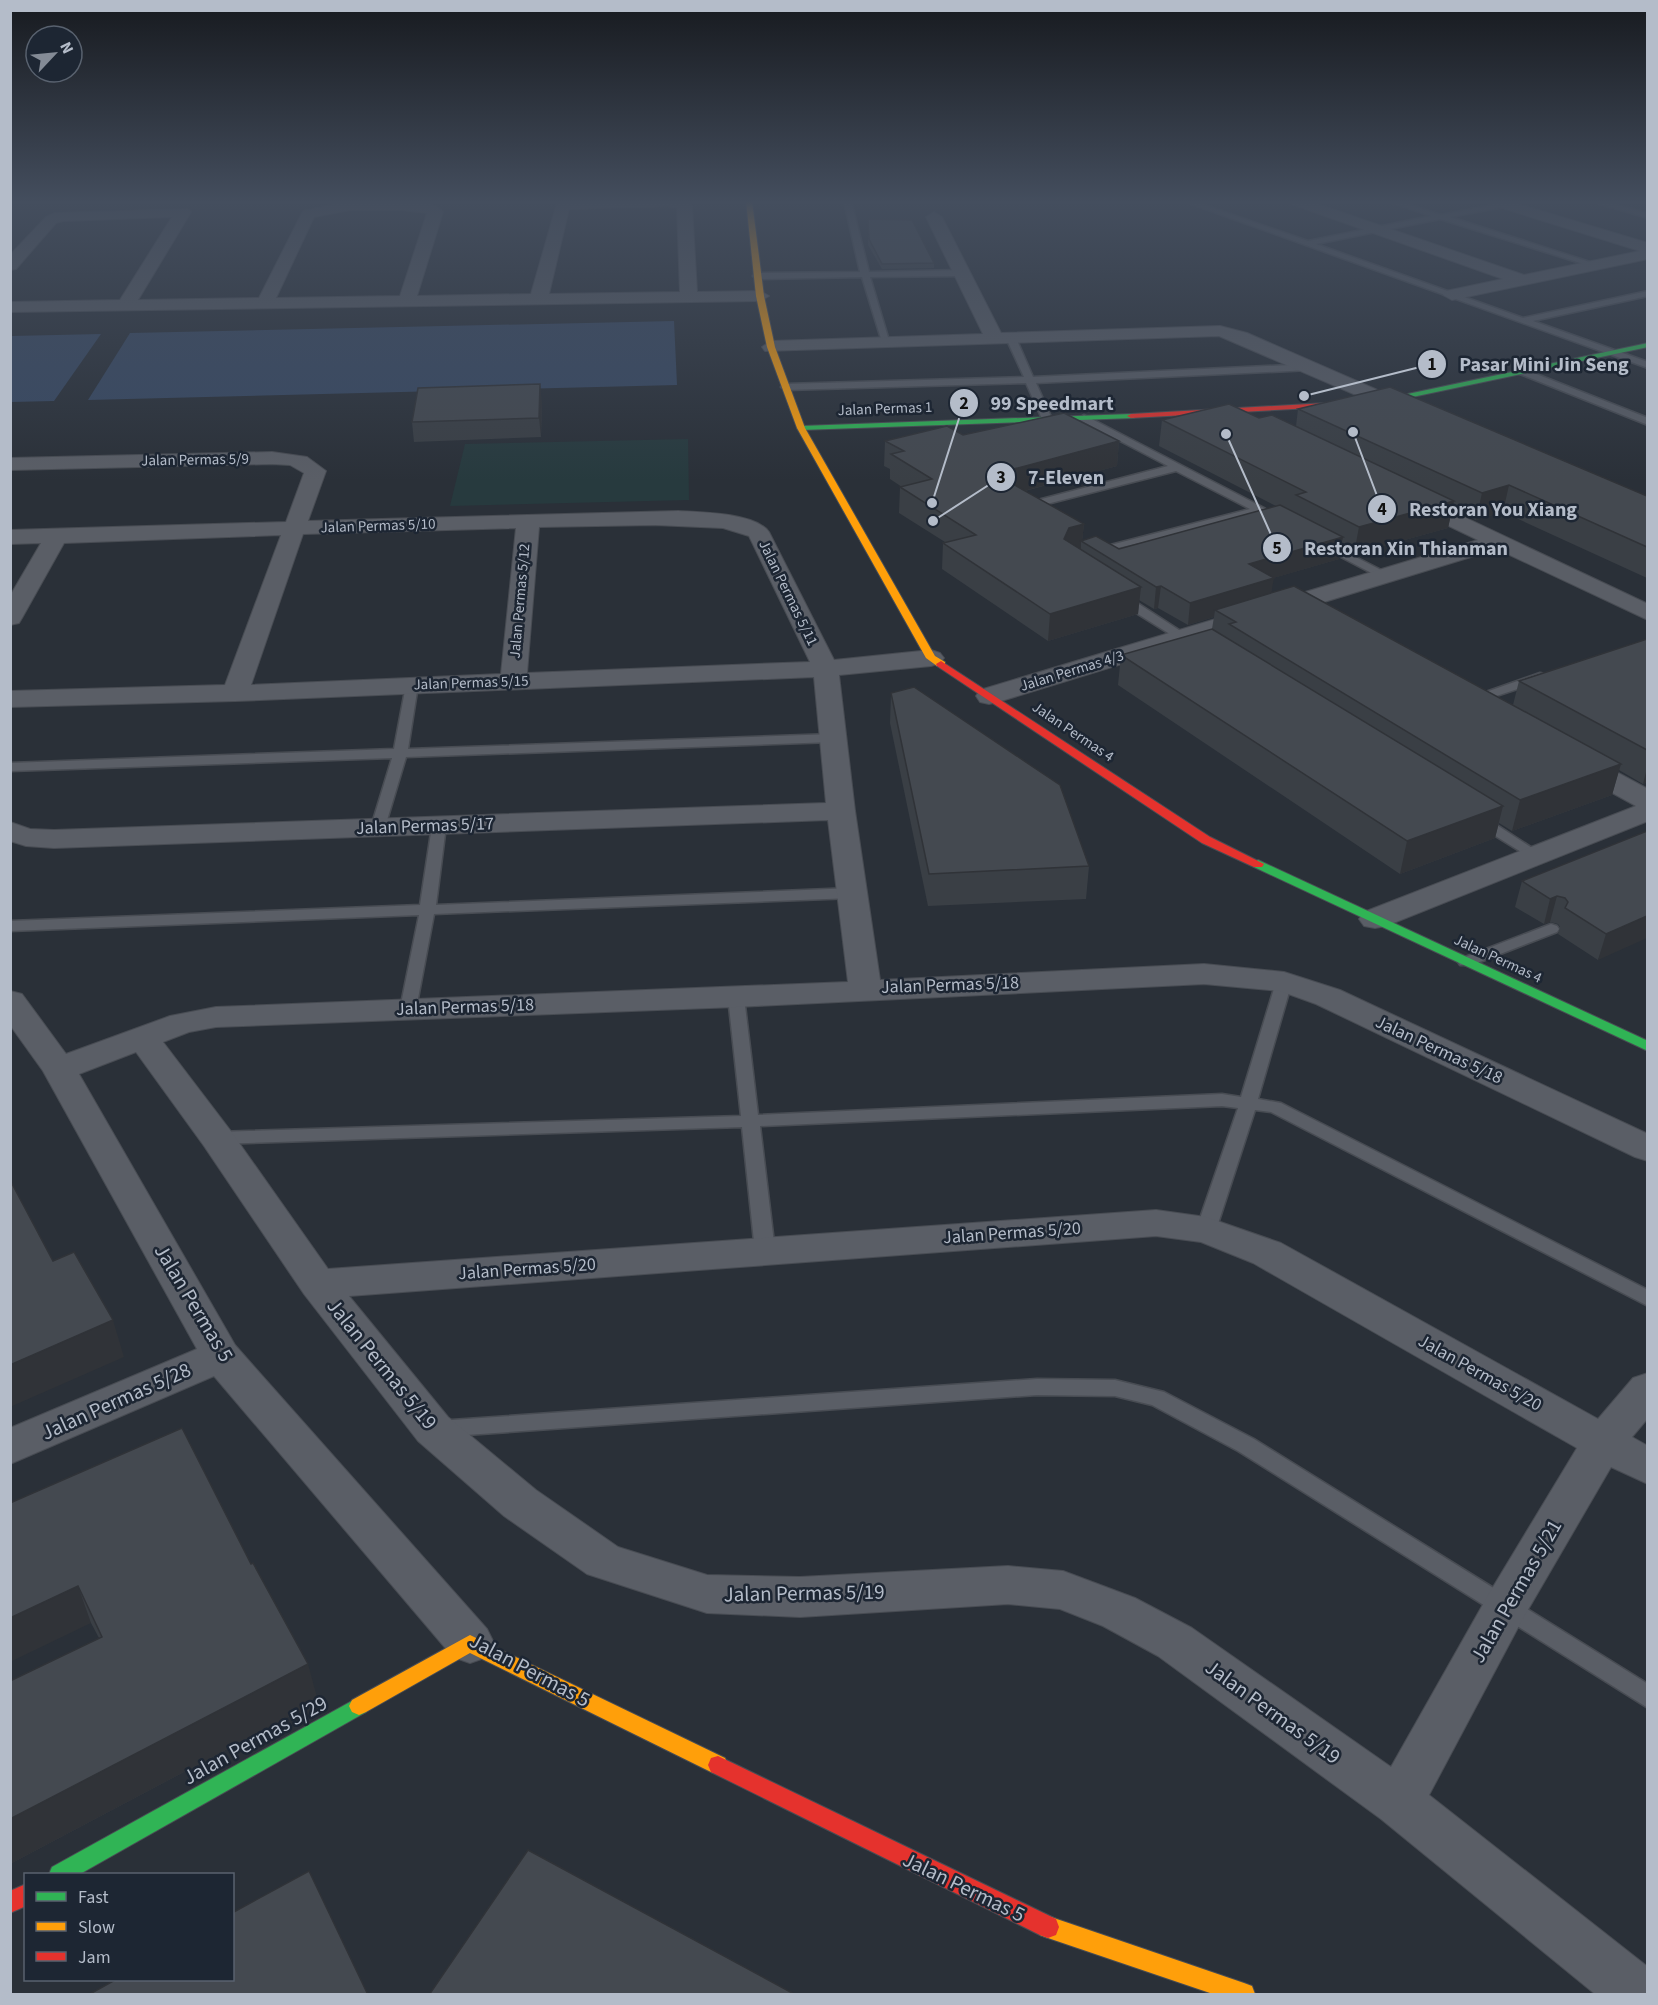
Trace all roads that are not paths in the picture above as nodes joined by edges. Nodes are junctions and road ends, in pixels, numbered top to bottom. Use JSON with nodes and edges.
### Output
{"nodes":[{"id":1,"x":132,"y":295,"type":"edge"},
{"id":2,"x":270,"y":295,"type":"edge"},
{"id":3,"x":409,"y":295,"type":"edge"},
{"id":4,"x":537,"y":295,"type":"edge"},
{"id":5,"x":872,"y":295,"type":"edge"},
{"id":6,"x":976,"y":295,"type":"edge"},
{"id":7,"x":1452,"y":295,"type":"edge"},
{"id":8,"x":1640,"y":295,"type":"edge"},
{"id":9,"x":760,"y":296,"type":"joint"},
{"id":10,"x":689,"y":297,"type":"joint"},
{"id":11,"x":536,"y":299,"type":"junction"},
{"id":12,"x":407,"y":301,"type":"junction"},
{"id":13,"x":266,"y":303,"type":"junction"},
{"id":14,"x":126,"y":305,"type":"junction"},
{"id":15,"x":10,"y":307,"type":"edge"},
{"id":16,"x":1524,"y":320,"type":"junction"},
{"id":17,"x":1003,"y":338,"type":"junction"},
{"id":18,"x":887,"y":342,"type":"junction"},
{"id":19,"x":1647,"y":345,"type":"edge"},
{"id":20,"x":771,"y":347,"type":"junction"},
{"id":21,"x":1612,"y":352,"type":"junction"},
{"id":22,"x":1647,"y":365,"type":"edge"},
{"id":23,"x":1310,"y":367,"type":"junction"},
{"id":24,"x":1523,"y":372,"type":"junction"},
{"id":25,"x":1032,"y":380,"type":"junction"},
{"id":26,"x":786,"y":387,"type":"junction"},
{"id":27,"x":1384,"y":400,"type":"junction"},
{"id":28,"x":1230,"y":412,"type":"junction"},
{"id":29,"x":1084,"y":418,"type":"junction"},
{"id":30,"x":1047,"y":419,"type":"junction"},
{"id":31,"x":1428,"y":420,"type":"edge"},
{"id":32,"x":1647,"y":422,"type":"edge"},
{"id":33,"x":1262,"y":427,"type":"edge"},
{"id":34,"x":801,"y":428,"type":"junction"},
{"id":35,"x":10,"y":464,"type":"edge"},
{"id":36,"x":1178,"y":467,"type":"junction"},
{"id":37,"x":1391,"y":489,"type":"edge"},
{"id":38,"x":1223,"y":491,"type":"junction"},
{"id":39,"x":1208,"y":495,"type":"dead end"},
{"id":40,"x":1260,"y":510,"type":"junction"},
{"id":41,"x":1048,"y":518,"type":"edge"},
{"id":42,"x":528,"y":520,"type":"junction"},
{"id":43,"x":1281,"y":521,"type":"edge"},
{"id":44,"x":745,"y":524,"type":"joint"},
{"id":45,"x":295,"y":528,"type":"junction"},
{"id":46,"x":56,"y":536,"type":"junction"},
{"id":47,"x":10,"y":537,"type":"edge"},
{"id":48,"x":1312,"y":537,"type":"edge"},
{"id":49,"x":1086,"y":540,"type":"edge"},
{"id":50,"x":1499,"y":541,"type":"junction"},
{"id":51,"x":1104,"y":550,"type":"junction"},
{"id":52,"x":1086,"y":554,"type":"edge"},
{"id":53,"x":1385,"y":576,"type":"junction"},
{"id":54,"x":1113,"y":593,"type":"edge"},
{"id":55,"x":1293,"y":604,"type":"junction"},
{"id":56,"x":1647,"y":613,"type":"edge"},
{"id":57,"x":10,"y":618,"type":"edge"},
{"id":58,"x":1323,"y":621,"type":"edge"},
{"id":59,"x":1194,"y":643,"type":"junction"},
{"id":60,"x":931,"y":658,"type":"junction"},
{"id":61,"x":826,"y":669,"type":"junction"},
{"id":62,"x":1557,"y":671,"type":"edge"},
{"id":63,"x":513,"y":681,"type":"junction"},
{"id":64,"x":412,"y":685,"type":"junction"},
{"id":65,"x":236,"y":693,"type":"junction"},
{"id":66,"x":1458,"y":695,"type":"joint"},
{"id":67,"x":990,"y":696,"type":"junction"},
{"id":68,"x":10,"y":699,"type":"edge"},
{"id":69,"x":1498,"y":718,"type":"edge"},
{"id":70,"x":833,"y":738,"type":"junction"},
{"id":71,"x":1558,"y":751,"type":"edge"},
{"id":72,"x":400,"y":754,"type":"junction"},
{"id":73,"x":10,"y":767,"type":"edge"},
{"id":74,"x":1647,"y":801,"type":"edge"},
{"id":75,"x":841,"y":811,"type":"junction"},
{"id":76,"x":1647,"y":811,"type":"edge"},
{"id":77,"x":1465,"y":812,"type":"edge"},
{"id":78,"x":439,"y":826,"type":"junction"},
{"id":79,"x":378,"y":827,"type":"junction"},
{"id":80,"x":10,"y":831,"type":"edge"},
{"id":81,"x":1536,"y":855,"type":"junction"},
{"id":82,"x":853,"y":892,"type":"junction"},
{"id":83,"x":428,"y":911,"type":"junction"},
{"id":84,"x":1375,"y":919,"type":"junction"},
{"id":85,"x":10,"y":926,"type":"edge"},
{"id":86,"x":1551,"y":929,"type":"edge"},
{"id":87,"x":1466,"y":962,"type":"junction"},
{"id":88,"x":1284,"y":982,"type":"junction"},
{"id":89,"x":865,"y":988,"type":"junction"},
{"id":90,"x":735,"y":997,"type":"junction"},
{"id":91,"x":408,"y":1009,"type":"junction"},
{"id":92,"x":14,"y":1011,"type":"edge"},
{"id":93,"x":142,"y":1036,"type":"junction"},
{"id":94,"x":1647,"y":1047,"type":"edge"},
{"id":95,"x":59,"y":1069,"type":"junction"},
{"id":96,"x":1248,"y":1103,"type":"junction"},
{"id":97,"x":750,"y":1121,"type":"junction"},
{"id":98,"x":217,"y":1138,"type":"junction"},
{"id":99,"x":1647,"y":1149,"type":"edge"},
{"id":100,"x":1206,"y":1230,"type":"junction"},
{"id":101,"x":765,"y":1251,"type":"junction"},
{"id":102,"x":318,"y":1284,"type":"junction"},
{"id":103,"x":1647,"y":1299,"type":"edge"},
{"id":104,"x":221,"y":1356,"type":"junction"},
{"id":105,"x":1647,"y":1389,"type":"edge"},
{"id":106,"x":433,"y":1429,"type":"junction"},
{"id":107,"x":1603,"y":1442,"type":"junction"},
{"id":108,"x":10,"y":1447,"type":"edge"},
{"id":109,"x":1647,"y":1467,"type":"edge"},
{"id":110,"x":1506,"y":1606,"type":"junction"},
{"id":111,"x":470,"y":1643,"type":"junction"},
{"id":112,"x":1647,"y":1696,"type":"edge"},
{"id":113,"x":1399,"y":1802,"type":"junction"},
{"id":114,"x":64,"y":1873,"type":"edge"},
{"id":115,"x":24,"y":1895,"type":"edge"},
{"id":116,"x":10,"y":1903,"type":"edge"},
{"id":117,"x":1244,"y":1995,"type":"edge"},
{"id":118,"x":1638,"y":1995,"type":"edge"}],
"edges":[{"from":1,"to":14,"type":"street"},
{"from":2,"to":13,"type":"street"},
{"from":3,"to":12,"type":"street"},
{"from":4,"to":11,"type":"street"},
{"from":5,"to":18,"type":"lane"},
{"from":6,"to":17,"type":"street"},
{"from":7,"to":16,"type":"lane"},
{"from":8,"to":16,"type":"lane"},
{"from":9,"to":10,"type":"street"},
{"from":9,"to":20,"type":"street","name":"Jalan Permas 4"},
{"from":10,"to":11,"type":"street"},
{"from":11,"to":12,"type":"street"},
{"from":12,"to":13,"type":"street"},
{"from":13,"to":14,"type":"street"},
{"from":14,"to":15,"type":"street"},
{"from":16,"to":21,"type":"lane"},
{"from":17,"to":18,"type":"street"},
{"from":17,"to":23,"type":"street"},
{"from":17,"to":25,"type":"lane"},
{"from":18,"to":20,"type":"street"},
{"from":19,"to":21,"type":"street","name":"Jalan Permas 1"},
{"from":20,"to":26,"type":"street","name":"Jalan Permas 4"},
{"from":21,"to":22,"type":"lane"},
{"from":21,"to":24,"type":"street","name":"Jalan Permas 1"},
{"from":23,"to":25,"type":"lane"},
{"from":23,"to":27,"type":"street"},
{"from":24,"to":27,"type":"street","name":"Jalan Permas 1"},
{"from":24,"to":32,"type":"lane"},
{"from":25,"to":26,"type":"lane"},
{"from":25,"to":30,"type":"lane"},
{"from":26,"to":34,"type":"street","name":"Jalan Permas 4"},
{"from":27,"to":28,"type":"street","name":"Jalan Permas 1"},
{"from":27,"to":31,"type":"street"},
{"from":28,"to":29,"type":"street","name":"Jalan Permas 1"},
{"from":28,"to":33,"type":"street"},
{"from":29,"to":30,"type":"street","name":"Jalan Permas 1"},
{"from":29,"to":36,"type":"lane"},
{"from":30,"to":34,"type":"street","name":"Jalan Permas 1"},
{"from":34,"to":60,"type":"street","name":"Jalan Permas 4"},
{"from":35,"to":45,"type":"street","name":"Jalan Permas 5/9"},
{"from":36,"to":38,"type":"lane"},
{"from":36,"to":41,"type":"lane"},
{"from":37,"to":50,"type":"street"},
{"from":38,"to":39,"type":"lane"},
{"from":38,"to":40,"type":"lane"},
{"from":40,"to":43,"type":"lane"},
{"from":40,"to":51,"type":"lane"},
{"from":42,"to":44,"type":"street","name":"Jalan Permas 5/10"},
{"from":42,"to":45,"type":"street","name":"Jalan Permas 5/10"},
{"from":42,"to":63,"type":"street","name":"Jalan Permas 5/12"},
{"from":44,"to":61,"type":"street","name":"Jalan Permas 5/11"},
{"from":45,"to":46,"type":"street","name":"Jalan Permas 5/10"},
{"from":45,"to":65,"type":"street"},
{"from":46,"to":47,"type":"street","name":"Jalan Permas 5/10"},
{"from":46,"to":57,"type":"street"},
{"from":48,"to":53,"type":"lane"},
{"from":49,"to":51,"type":"lane"},
{"from":50,"to":53,"type":"street","name":"Jalan Permas 4/3"},
{"from":50,"to":56,"type":"street"},
{"from":51,"to":52,"type":"lane"},
{"from":53,"to":55,"type":"street","name":"Jalan Permas 4/3"},
{"from":54,"to":59,"type":"lane"},
{"from":55,"to":58,"type":"street"},
{"from":55,"to":59,"type":"street","name":"Jalan Permas 4/3"},
{"from":59,"to":67,"type":"street","name":"Jalan Permas 4/3"},
{"from":60,"to":61,"type":"street","name":"Jalan Permas 5/15"},
{"from":60,"to":67,"type":"street","name":"Jalan Permas 4"},
{"from":61,"to":63,"type":"street","name":"Jalan Permas 5/15"},
{"from":61,"to":70,"type":"street"},
{"from":62,"to":66,"type":"lane"},
{"from":63,"to":64,"type":"street","name":"Jalan Permas 5/15"},
{"from":64,"to":65,"type":"street","name":"Jalan Permas 5/15"},
{"from":64,"to":72,"type":"lane"},
{"from":65,"to":68,"type":"street","name":"Jalan Permas 5/15"},
{"from":66,"to":69,"type":"street"},
{"from":67,"to":84,"type":"street","name":"Jalan Permas 4"},
{"from":70,"to":72,"type":"lane"},
{"from":70,"to":75,"type":"street"},
{"from":71,"to":74,"type":"street"},
{"from":72,"to":73,"type":"lane"},
{"from":72,"to":79,"type":"lane"},
{"from":75,"to":78,"type":"street","name":"Jalan Permas 5/17"},
{"from":75,"to":82,"type":"street"},
{"from":76,"to":81,"type":"street"},
{"from":77,"to":81,"type":"lane"},
{"from":78,"to":79,"type":"street","name":"Jalan Permas 5/17"},
{"from":78,"to":83,"type":"lane"},
{"from":79,"to":80,"type":"street","name":"Jalan Permas 5/17"},
{"from":81,"to":84,"type":"street"},
{"from":82,"to":83,"type":"lane"},
{"from":82,"to":89,"type":"street"},
{"from":83,"to":85,"type":"lane"},
{"from":83,"to":91,"type":"lane"},
{"from":84,"to":87,"type":"street","name":"Jalan Permas 4"},
{"from":86,"to":87,"type":"lane"},
{"from":87,"to":94,"type":"street","name":"Jalan Permas 4"},
{"from":88,"to":89,"type":"street","name":"Jalan Permas 5/18"},
{"from":88,"to":96,"type":"lane"},
{"from":88,"to":99,"type":"street","name":"Jalan Permas 5/18"},
{"from":89,"to":90,"type":"street","name":"Jalan Permas 5/18"},
{"from":90,"to":91,"type":"street","name":"Jalan Permas 5/18"},
{"from":90,"to":97,"type":"lane"},
{"from":91,"to":93,"type":"street","name":"Jalan Permas 5/18"},
{"from":92,"to":95,"type":"street","name":"Jalan Permas 5"},
{"from":93,"to":95,"type":"street","name":"Jalan Permas 5/18"},
{"from":93,"to":98,"type":"street","name":"Jalan Permas 5/19"},
{"from":95,"to":104,"type":"street","name":"Jalan Permas 5"},
{"from":96,"to":97,"type":"lane"},
{"from":96,"to":100,"type":"lane"},
{"from":96,"to":103,"type":"lane"},
{"from":97,"to":98,"type":"lane"},
{"from":97,"to":101,"type":"lane"},
{"from":98,"to":102,"type":"street","name":"Jalan Permas 5/19"},
{"from":100,"to":101,"type":"street","name":"Jalan Permas 5/20"},
{"from":100,"to":107,"type":"street","name":"Jalan Permas 5/20"},
{"from":101,"to":102,"type":"street","name":"Jalan Permas 5/20"},
{"from":102,"to":106,"type":"street","name":"Jalan Permas 5/19"},
{"from":104,"to":108,"type":"street","name":"Jalan Permas 5/28"},
{"from":104,"to":111,"type":"street","name":"Jalan Permas 5"},
{"from":105,"to":107,"type":"street","name":"Jalan Permas 5/21"},
{"from":106,"to":110,"type":"lane"},
{"from":106,"to":113,"type":"street","name":"Jalan Permas 5/19"},
{"from":107,"to":109,"type":"street","name":"Jalan Permas 5/20"},
{"from":107,"to":110,"type":"street","name":"Jalan Permas 5/21"},
{"from":110,"to":112,"type":"lane"},
{"from":110,"to":113,"type":"street","name":"Jalan Permas 5/21"},
{"from":111,"to":114,"type":"street","name":"Jalan Permas 5/29"},
{"from":111,"to":117,"type":"street","name":"Jalan Permas 5"},
{"from":113,"to":118,"type":"street","name":"Jalan Permas 5/19"},
{"from":115,"to":116,"type":"street"}]}
